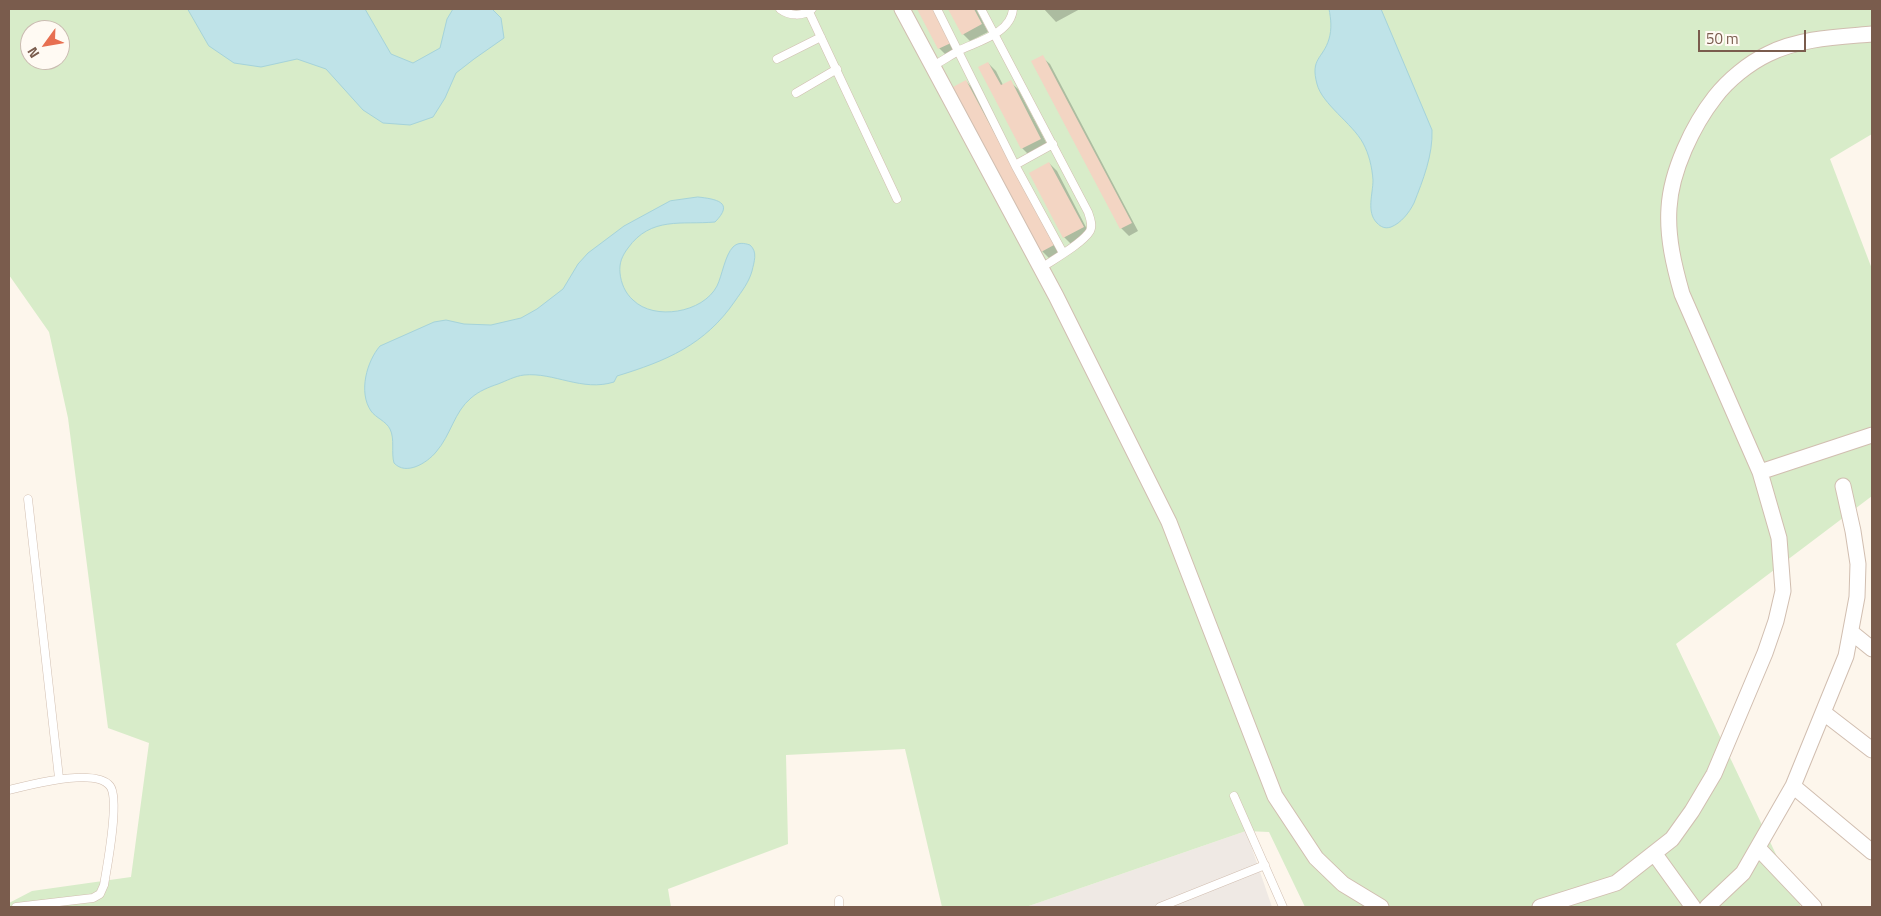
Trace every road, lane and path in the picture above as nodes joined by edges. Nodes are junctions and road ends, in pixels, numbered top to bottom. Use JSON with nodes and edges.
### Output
{"nodes":[{"id":1,"x":780,"y":9,"type":"edge"},
{"id":2,"x":902,"y":9,"type":"edge"},
{"id":3,"x":937,"y":9,"type":"edge"},
{"id":4,"x":981,"y":9,"type":"edge"},
{"id":5,"x":1013,"y":9,"type":"edge"},
{"id":6,"x":811,"y":10,"type":"edge"},
{"id":7,"x":994,"y":34,"type":"junction"},
{"id":8,"x":1872,"y":34,"type":"edge"},
{"id":9,"x":821,"y":36,"type":"junction"},
{"id":10,"x":958,"y":51,"type":"junction"},
{"id":11,"x":777,"y":59,"type":"dead end"},
{"id":12,"x":933,"y":66,"type":"junction"},
{"id":13,"x":837,"y":69,"type":"junction"},
{"id":14,"x":796,"y":93,"type":"dead end"},
{"id":15,"x":1053,"y":144,"type":"junction"},
{"id":16,"x":1015,"y":165,"type":"junction"},
{"id":17,"x":896,"y":199,"type":"dead end"},
{"id":18,"x":1063,"y":253,"type":"junction"},
{"id":19,"x":1041,"y":268,"type":"junction"},
{"id":20,"x":1872,"y":435,"type":"edge"},
{"id":21,"x":1760,"y":472,"type":"junction"},
{"id":22,"x":1843,"y":486,"type":"dead end"},
{"id":23,"x":28,"y":499,"type":"dead end"},
{"id":24,"x":1850,"y":632,"type":"junction"},
{"id":25,"x":1872,"y":649,"type":"edge"},
{"id":26,"x":1824,"y":713,"type":"junction"},
{"id":27,"x":1872,"y":750,"type":"edge"},
{"id":28,"x":59,"y":778,"type":"junction"},
{"id":29,"x":1793,"y":786,"type":"junction"},
{"id":30,"x":9,"y":790,"type":"edge"},
{"id":31,"x":1234,"y":796,"type":"dead end"},
{"id":32,"x":1758,"y":848,"type":"junction"},
{"id":33,"x":1872,"y":852,"type":"edge"},
{"id":34,"x":1654,"y":853,"type":"junction"},
{"id":35,"x":1265,"y":865,"type":"junction"},
{"id":36,"x":16,"y":907,"type":"edge"},
{"id":37,"x":1160,"y":907,"type":"edge"},
{"id":38,"x":1283,"y":907,"type":"edge"},
{"id":39,"x":1381,"y":907,"type":"edge"},
{"id":40,"x":1540,"y":907,"type":"edge"},
{"id":41,"x":1693,"y":907,"type":"edge"},
{"id":42,"x":1707,"y":907,"type":"edge"},
{"id":43,"x":1814,"y":907,"type":"edge"}],
"edges":[{"from":1,"to":6,"type":"lane"},
{"from":2,"to":12,"type":"street"},
{"from":3,"to":10,"type":"lane"},
{"from":4,"to":7,"type":"lane"},
{"from":5,"to":7,"type":"lane"},
{"from":6,"to":9,"type":"lane"},
{"from":7,"to":10,"type":"lane"},
{"from":7,"to":15,"type":"lane"},
{"from":8,"to":21,"type":"street"},
{"from":9,"to":11,"type":"lane"},
{"from":9,"to":13,"type":"lane"},
{"from":10,"to":12,"type":"lane"},
{"from":10,"to":16,"type":"lane"},
{"from":12,"to":19,"type":"street"},
{"from":13,"to":14,"type":"lane"},
{"from":13,"to":17,"type":"lane"},
{"from":15,"to":16,"type":"lane"},
{"from":15,"to":18,"type":"lane"},
{"from":16,"to":18,"type":"lane"},
{"from":18,"to":19,"type":"lane"},
{"from":19,"to":39,"type":"street"},
{"from":20,"to":21,"type":"street"},
{"from":21,"to":34,"type":"street"},
{"from":22,"to":24,"type":"street"},
{"from":23,"to":28,"type":"lane"},
{"from":24,"to":25,"type":"street"},
{"from":24,"to":26,"type":"street"},
{"from":26,"to":27,"type":"street"},
{"from":26,"to":29,"type":"street"},
{"from":28,"to":30,"type":"lane"},
{"from":28,"to":36,"type":"lane"},
{"from":29,"to":32,"type":"street"},
{"from":29,"to":33,"type":"street"},
{"from":31,"to":35,"type":"lane"},
{"from":32,"to":42,"type":"street"},
{"from":32,"to":43,"type":"street"},
{"from":34,"to":40,"type":"street"},
{"from":34,"to":41,"type":"street"},
{"from":35,"to":37,"type":"lane"},
{"from":35,"to":38,"type":"lane"}]}
